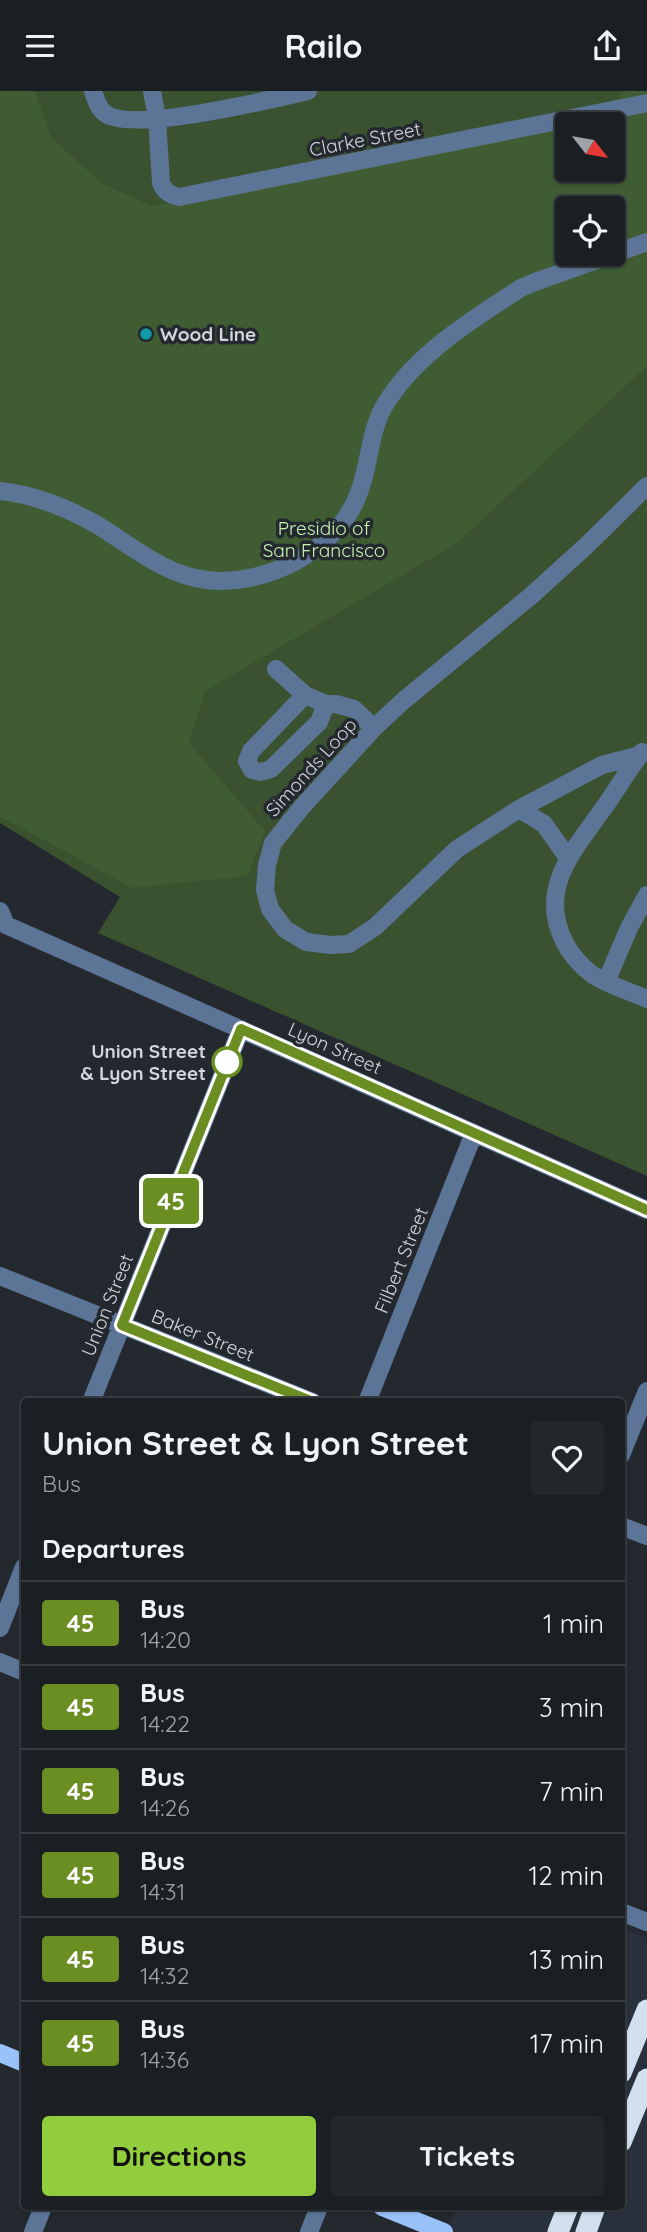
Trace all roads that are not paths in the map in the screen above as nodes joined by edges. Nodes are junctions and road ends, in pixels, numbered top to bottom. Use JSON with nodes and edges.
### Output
{"nodes":[{"id":1,"x":93,"y":91,"type":"edge"},
{"id":2,"x":152,"y":91,"type":"edge"},
{"id":3,"x":308,"y":91,"type":"edge"},
{"id":4,"x":647,"y":103,"type":"edge"},
{"id":5,"x":157,"y":118,"type":"junction"},
{"id":6,"x":647,"y":242,"type":"edge"},
{"id":7,"x":647,"y":486,"type":"edge"},
{"id":8,"x":0,"y":491,"type":"edge"},
{"id":9,"x":276,"y":669,"type":"dead end"},
{"id":10,"x":305,"y":695,"type":"junction"},
{"id":11,"x":326,"y":704,"type":"junction"},
{"id":12,"x":374,"y":728,"type":"junction"},
{"id":13,"x":644,"y":751,"type":"edge"},
{"id":14,"x":519,"y":809,"type":"junction"},
{"id":15,"x":568,"y":857,"type":"junction"},
{"id":16,"x":647,"y":895,"type":"edge"},
{"id":17,"x":2,"y":927,"type":"edge"},
{"id":18,"x":606,"y":982,"type":"junction"},
{"id":19,"x":647,"y":999,"type":"edge"},
{"id":20,"x":241,"y":1029,"type":"junction"},
{"id":21,"x":474,"y":1133,"type":"junction"},
{"id":22,"x":647,"y":1210,"type":"edge"},
{"id":23,"x":0,"y":1276,"type":"edge"},
{"id":24,"x":122,"y":1325,"type":"junction"},
{"id":25,"x":647,"y":1391,"type":"edge"},
{"id":26,"x":93,"y":1398,"type":"edge"},
{"id":27,"x":303,"y":1398,"type":"edge"},
{"id":28,"x":369,"y":1398,"type":"edge"},
{"id":29,"x":625,"y":1445,"type":"edge"},
{"id":30,"x":625,"y":1528,"type":"edge"},
{"id":31,"x":647,"y":1536,"type":"edge"},
{"id":32,"x":21,"y":1575,"type":"edge"},
{"id":33,"x":0,"y":1628,"type":"edge"},
{"id":34,"x":0,"y":1663,"type":"edge"},
{"id":35,"x":21,"y":1671,"type":"edge"},
{"id":36,"x":625,"y":1914,"type":"edge"},
{"id":37,"x":647,"y":1922,"type":"edge"},
{"id":38,"x":647,"y":2010,"type":"edge"},
{"id":39,"x":0,"y":2053,"type":"edge"},
{"id":40,"x":21,"y":2062,"type":"edge"},
{"id":41,"x":625,"y":2063,"type":"edge"},
{"id":42,"x":647,"y":2078,"type":"edge"},
{"id":43,"x":625,"y":2133,"type":"edge"},
{"id":44,"x":42,"y":2210,"type":"edge"},
{"id":45,"x":318,"y":2210,"type":"edge"},
{"id":46,"x":389,"y":2210,"type":"edge"},
{"id":47,"x":567,"y":2210,"type":"edge"},
{"id":48,"x":595,"y":2210,"type":"edge"},
{"id":49,"x":33,"y":2232,"type":"edge"},
{"id":50,"x":309,"y":2232,"type":"edge"},
{"id":51,"x":444,"y":2232,"type":"edge"},
{"id":52,"x":558,"y":2232,"type":"edge"},
{"id":53,"x":586,"y":2232,"type":"edge"}],
"edges":[{"from":1,"to":5,"type":"street"},
{"from":2,"to":5,"type":"street","name":"Clarke Street"},
{"from":3,"to":5,"type":"street"},
{"from":4,"to":5,"type":"street","name":"Clarke Street"},
{"from":6,"to":8,"type":"street"},
{"from":7,"to":12,"type":"street","name":"Simonds Loop"},
{"from":9,"to":10,"type":"street"},
{"from":10,"to":11,"type":"street"},
{"from":10,"to":11,"type":"street"},
{"from":11,"to":12,"type":"street"},
{"from":12,"to":14,"type":"street","name":"Simonds Loop"},
{"from":13,"to":14,"type":"street","name":"Simonds Loop"},
{"from":13,"to":15,"type":"street"},
{"from":14,"to":15,"type":"street"},
{"from":15,"to":18,"type":"street"},
{"from":16,"to":18,"type":"street"},
{"from":17,"to":20,"type":"street","name":"Lyon Street"},
{"from":18,"to":19,"type":"street"},
{"from":20,"to":21,"type":"street","name":"Lyon Street"},
{"from":20,"to":24,"type":"street","name":"Union Street"},
{"from":21,"to":22,"type":"street","name":"Lyon Street"},
{"from":21,"to":28,"type":"street","name":"Filbert Street"},
{"from":23,"to":24,"type":"street","name":"Baker Street"},
{"from":24,"to":26,"type":"street","name":"Union Street"},
{"from":24,"to":27,"type":"street","name":"Baker Street"},
{"from":25,"to":29,"type":"street"},
{"from":30,"to":31,"type":"street"},
{"from":32,"to":33,"type":"street"},
{"from":34,"to":35,"type":"street"},
{"from":36,"to":37,"type":"street"},
{"from":38,"to":41,"type":"highway"},
{"from":39,"to":40,"type":"main road"},
{"from":42,"to":43,"type":"highway"},
{"from":44,"to":49,"type":"street"},
{"from":45,"to":50,"type":"street"},
{"from":46,"to":51,"type":"main road"},
{"from":47,"to":52,"type":"highway"},
{"from":48,"to":53,"type":"highway"}]}
